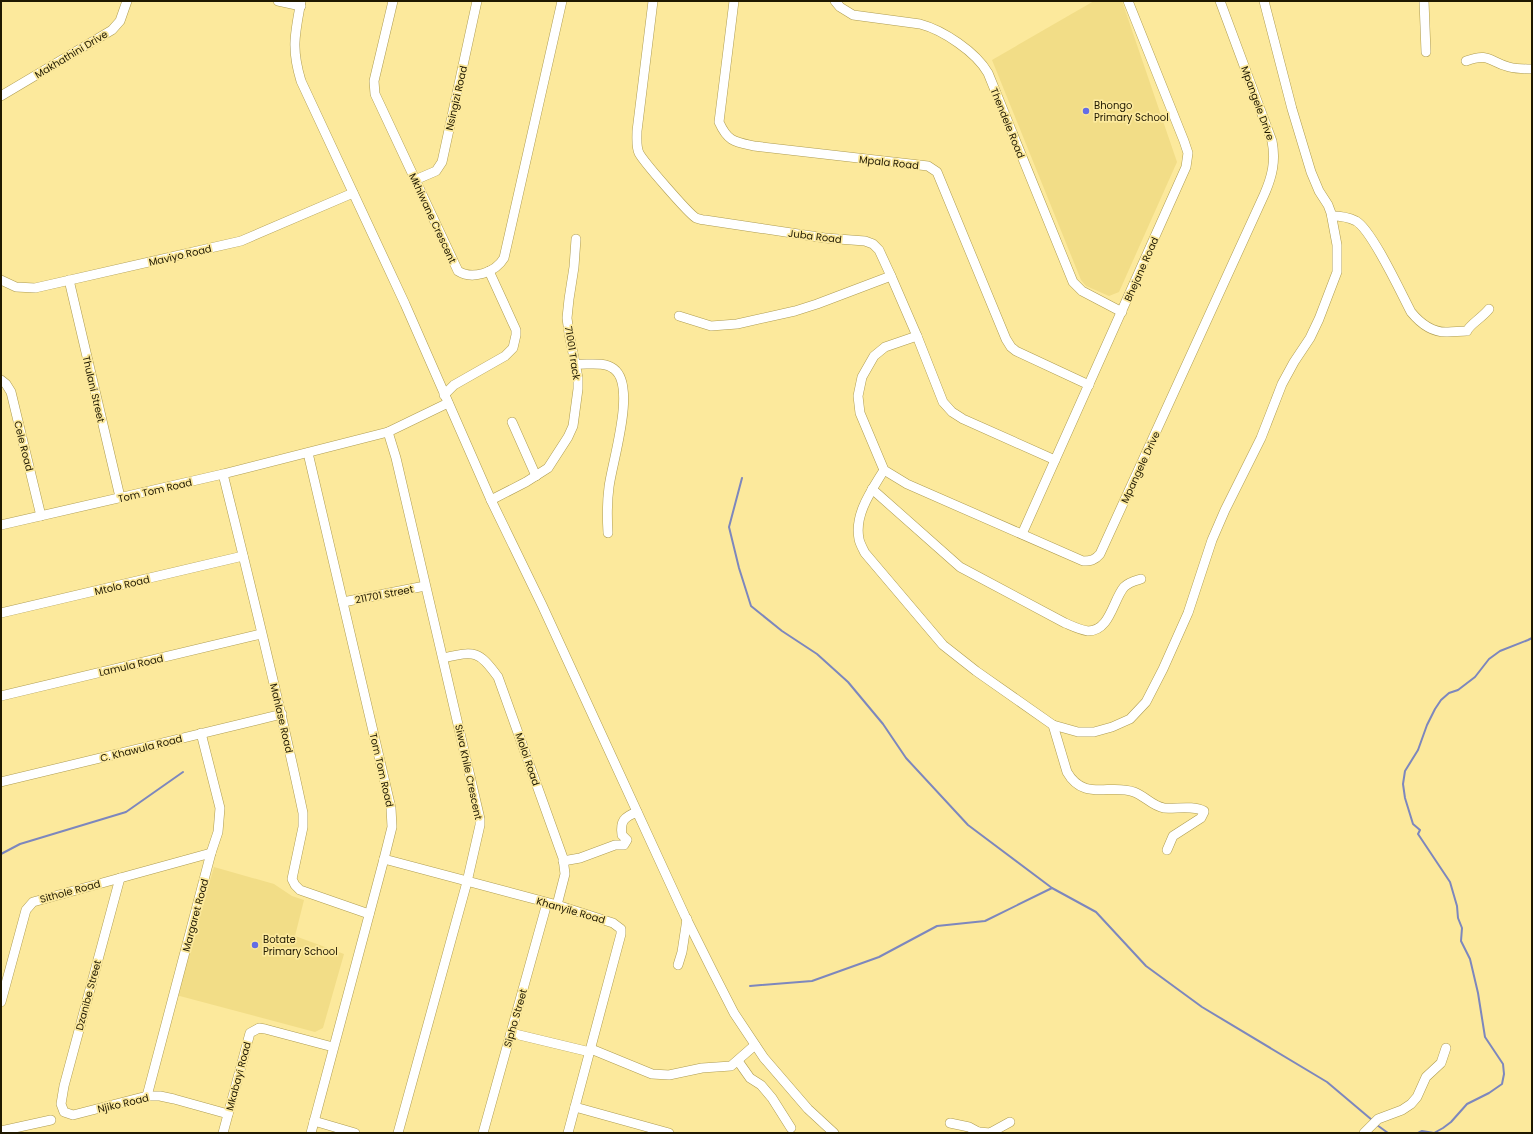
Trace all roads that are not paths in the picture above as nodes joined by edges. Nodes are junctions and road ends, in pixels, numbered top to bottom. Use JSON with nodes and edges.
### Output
{"nodes":[{"id":1,"x":127,"y":1,"type":"edge"},
{"id":2,"x":278,"y":1,"type":"edge"},
{"id":3,"x":393,"y":1,"type":"edge"},
{"id":4,"x":477,"y":1,"type":"edge"},
{"id":5,"x":562,"y":1,"type":"edge"},
{"id":6,"x":653,"y":1,"type":"edge"},
{"id":7,"x":734,"y":1,"type":"edge"},
{"id":8,"x":835,"y":1,"type":"edge"},
{"id":9,"x":1128,"y":1,"type":"edge"},
{"id":10,"x":1220,"y":1,"type":"edge"},
{"id":11,"x":1264,"y":1,"type":"edge"},
{"id":12,"x":1424,"y":1,"type":"edge"},
{"id":13,"x":301,"y":3,"type":"edge"},
{"id":14,"x":1426,"y":52,"type":"dead end"},
{"id":15,"x":1466,"y":61,"type":"dead end"},
{"id":16,"x":1532,"y":69,"type":"edge"},
{"id":17,"x":1,"y":96,"type":"edge"},
{"id":18,"x":415,"y":180,"type":"junction"},
{"id":19,"x":353,"y":193,"type":"junction"},
{"id":20,"x":1332,"y":216,"type":"junction"},
{"id":21,"x":576,"y":239,"type":"dead end"},
{"id":22,"x":489,"y":271,"type":"junction"},
{"id":23,"x":891,"y":276,"type":"junction"},
{"id":24,"x":1,"y":280,"type":"edge"},
{"id":25,"x":69,"y":280,"type":"junction"},
{"id":26,"x":1489,"y":309,"type":"dead end"},
{"id":27,"x":1122,"y":312,"type":"junction"},
{"id":28,"x":679,"y":316,"type":"dead end"},
{"id":29,"x":917,"y":336,"type":"junction"},
{"id":30,"x":575,"y":364,"type":"junction"},
{"id":31,"x":1,"y":380,"type":"edge"},
{"id":32,"x":1089,"y":385,"type":"junction"},
{"id":33,"x":446,"y":399,"type":"junction"},
{"id":34,"x":512,"y":422,"type":"dead end"},
{"id":35,"x":388,"y":432,"type":"junction"},
{"id":36,"x":308,"y":453,"type":"junction"},
{"id":37,"x":1055,"y":460,"type":"junction"},
{"id":38,"x":884,"y":470,"type":"junction"},
{"id":39,"x":223,"y":474,"type":"junction"},
{"id":40,"x":536,"y":476,"type":"junction"},
{"id":41,"x":872,"y":490,"type":"junction"},
{"id":42,"x":120,"y":497,"type":"junction"},
{"id":43,"x":491,"y":500,"type":"junction"},
{"id":44,"x":41,"y":516,"type":"junction"},
{"id":45,"x":1,"y":525,"type":"edge"},
{"id":46,"x":608,"y":533,"type":"dead end"},
{"id":47,"x":1022,"y":534,"type":"junction"},
{"id":48,"x":243,"y":556,"type":"junction"},
{"id":49,"x":1141,"y":579,"type":"dead end"},
{"id":50,"x":425,"y":586,"type":"junction"},
{"id":51,"x":343,"y":602,"type":"junction"},
{"id":52,"x":1,"y":613,"type":"edge"},
{"id":53,"x":261,"y":634,"type":"junction"},
{"id":54,"x":443,"y":658,"type":"junction"},
{"id":55,"x":1,"y":696,"type":"edge"},
{"id":56,"x":282,"y":714,"type":"junction"},
{"id":57,"x":1053,"y":725,"type":"junction"},
{"id":58,"x":201,"y":733,"type":"junction"},
{"id":59,"x":1,"y":782,"type":"edge"},
{"id":60,"x":637,"y":812,"type":"junction"},
{"id":61,"x":1167,"y":850,"type":"dead end"},
{"id":62,"x":211,"y":853,"type":"junction"},
{"id":63,"x":384,"y":859,"type":"junction"},
{"id":64,"x":563,"y":861,"type":"junction"},
{"id":65,"x":120,"y":878,"type":"junction"},
{"id":66,"x":467,"y":882,"type":"junction"},
{"id":67,"x":547,"y":903,"type":"junction"},
{"id":68,"x":557,"y":906,"type":"junction"},
{"id":69,"x":369,"y":914,"type":"junction"},
{"id":70,"x":686,"y":920,"type":"junction"},
{"id":71,"x":678,"y":965,"type":"dead end"},
{"id":72,"x":1,"y":1002,"type":"edge"},
{"id":73,"x":511,"y":1033,"type":"junction"},
{"id":74,"x":755,"y":1044,"type":"junction"},
{"id":75,"x":333,"y":1047,"type":"junction"},
{"id":76,"x":1446,"y":1048,"type":"dead end"},
{"id":77,"x":590,"y":1051,"type":"junction"},
{"id":78,"x":738,"y":1061,"type":"junction"},
{"id":79,"x":147,"y":1096,"type":"junction"},
{"id":80,"x":575,"y":1107,"type":"junction"},
{"id":81,"x":64,"y":1112,"type":"joint"},
{"id":82,"x":228,"y":1114,"type":"junction"},
{"id":83,"x":51,"y":1120,"type":"dead end"},
{"id":84,"x":314,"y":1121,"type":"junction"},
{"id":85,"x":1010,"y":1122,"type":"dead end"},
{"id":86,"x":950,"y":1123,"type":"dead end"},
{"id":87,"x":791,"y":1128,"type":"dead end"},
{"id":88,"x":1,"y":1132,"type":"edge"},
{"id":89,"x":223,"y":1133,"type":"edge"},
{"id":90,"x":311,"y":1133,"type":"edge"},
{"id":91,"x":355,"y":1133,"type":"edge"},
{"id":92,"x":398,"y":1133,"type":"edge"},
{"id":93,"x":483,"y":1133,"type":"edge"},
{"id":94,"x":568,"y":1133,"type":"edge"},
{"id":95,"x":669,"y":1133,"type":"edge"},
{"id":96,"x":834,"y":1133,"type":"edge"},
{"id":97,"x":979,"y":1133,"type":"edge"},
{"id":98,"x":1364,"y":1133,"type":"edge"}],
"edges":[{"from":1,"to":17,"type":"street","name":"Makhathini Drive"},
{"from":2,"to":13,"type":"street"},
{"from":3,"to":18,"type":"street","name":"Mkhiwane Crescent"},
{"from":4,"to":18,"type":"street","name":"Nsingizi Road"},
{"from":5,"to":22,"type":"street","name":"Mkhiwane Crescent"},
{"from":6,"to":23,"type":"street","name":"Juba Road"},
{"from":7,"to":32,"type":"street","name":"Mpala Road"},
{"from":8,"to":27,"type":"street","name":"Thendele Road"},
{"from":9,"to":27,"type":"street","name":"Bhejane Road"},
{"from":10,"to":47,"type":"street","name":"Mpangele Drive"},
{"from":11,"to":20,"type":"street"},
{"from":12,"to":14,"type":"street"},
{"from":13,"to":19,"type":"street"},
{"from":15,"to":16,"type":"street"},
{"from":18,"to":22,"type":"street","name":"Mkhiwane Crescent"},
{"from":19,"to":25,"type":"street","name":"Maviyo Road"},
{"from":19,"to":33,"type":"street"},
{"from":20,"to":26,"type":"street"},
{"from":20,"to":57,"type":"street"},
{"from":21,"to":30,"type":"street","name":"71001 Track"},
{"from":22,"to":33,"type":"street","name":"Tom Tom Road"},
{"from":23,"to":28,"type":"street"},
{"from":23,"to":29,"type":"street","name":"Juba Road"},
{"from":24,"to":25,"type":"street","name":"Maviyo Road"},
{"from":25,"to":42,"type":"street","name":"Thulani Street"},
{"from":27,"to":32,"type":"street","name":"Bhejane Road"},
{"from":29,"to":37,"type":"street","name":"Juba Road"},
{"from":29,"to":38,"type":"street"},
{"from":30,"to":40,"type":"street","name":"71001 Track"},
{"from":30,"to":46,"type":"street"},
{"from":31,"to":44,"type":"street","name":"Cele Road"},
{"from":32,"to":37,"type":"street","name":"Bhejane Road"},
{"from":33,"to":35,"type":"street","name":"Tom Tom Road"},
{"from":33,"to":43,"type":"street"},
{"from":34,"to":40,"type":"street"},
{"from":35,"to":36,"type":"street","name":"Tom Tom Road"},
{"from":35,"to":50,"type":"street","name":"Siwa Khile Crescent"},
{"from":36,"to":39,"type":"street","name":"Tom Tom Road"},
{"from":36,"to":51,"type":"street","name":"Tom Tom Road"},
{"from":37,"to":47,"type":"street","name":"Bhejane Road"},
{"from":38,"to":41,"type":"street"},
{"from":38,"to":47,"type":"street","name":"Mpangele Drive"},
{"from":39,"to":42,"type":"street","name":"Tom Tom Road"},
{"from":39,"to":48,"type":"street","name":"Mahlase Road"},
{"from":40,"to":43,"type":"street","name":"71001 Track"},
{"from":41,"to":49,"type":"street"},
{"from":41,"to":57,"type":"street"},
{"from":42,"to":44,"type":"street","name":"Tom Tom Road"},
{"from":43,"to":60,"type":"street"},
{"from":44,"to":45,"type":"street","name":"Tom Tom Road"},
{"from":48,"to":52,"type":"street","name":"Mtolo Road"},
{"from":48,"to":53,"type":"street","name":"Mahlase Road"},
{"from":50,"to":51,"type":"street","name":"211701 Street"},
{"from":50,"to":54,"type":"street","name":"Siwa Khile Crescent"},
{"from":51,"to":63,"type":"street","name":"Tom Tom Road"},
{"from":53,"to":55,"type":"street","name":"Lamula Road"},
{"from":53,"to":56,"type":"street","name":"Mahlase Road"},
{"from":54,"to":64,"type":"street","name":"Moloi Road"},
{"from":54,"to":66,"type":"street","name":"Siwa Khile Crescent"},
{"from":56,"to":58,"type":"street","name":"C. Khawula Road"},
{"from":56,"to":69,"type":"street","name":"Mahlase Road"},
{"from":57,"to":61,"type":"street"},
{"from":58,"to":59,"type":"street","name":"C. Khawula Road"},
{"from":58,"to":62,"type":"street","name":"Margaret Road"},
{"from":60,"to":64,"type":"street"},
{"from":60,"to":70,"type":"street"},
{"from":62,"to":65,"type":"street","name":"Sithole Road"},
{"from":62,"to":79,"type":"street","name":"Margaret Road"},
{"from":63,"to":66,"type":"street","name":"Khanyile Road"},
{"from":63,"to":69,"type":"street","name":"Tom Tom Road"},
{"from":64,"to":68,"type":"street","name":"Moloi Road"},
{"from":65,"to":72,"type":"street","name":"Sithole Road"},
{"from":65,"to":81,"type":"street","name":"Dzanibe Street"},
{"from":66,"to":67,"type":"street","name":"Khanyile Road"},
{"from":66,"to":92,"type":"street","name":"Siwa Khile Crescent"},
{"from":67,"to":68,"type":"street","name":"Khanyile Road"},
{"from":67,"to":73,"type":"street","name":"Sipho Street"},
{"from":68,"to":77,"type":"street","name":"Khanyile Road"},
{"from":69,"to":75,"type":"street","name":"Tom Tom Road"},
{"from":70,"to":71,"type":"street"},
{"from":70,"to":74,"type":"street"},
{"from":73,"to":77,"type":"street"},
{"from":73,"to":93,"type":"street","name":"Sipho Street"},
{"from":74,"to":78,"type":"street"},
{"from":74,"to":96,"type":"street"},
{"from":75,"to":82,"type":"street","name":"Mkabayi Road"},
{"from":75,"to":84,"type":"street","name":"Tom Tom Road"},
{"from":76,"to":98,"type":"street"},
{"from":77,"to":78,"type":"street"},
{"from":77,"to":80,"type":"street","name":"Khanyile Road"},
{"from":78,"to":87,"type":"street"},
{"from":79,"to":81,"type":"street","name":"Njiko Road"},
{"from":79,"to":82,"type":"street","name":"Njiko Road"},
{"from":80,"to":94,"type":"street","name":"Khanyile Road"},
{"from":80,"to":95,"type":"street"},
{"from":82,"to":89,"type":"street","name":"Mkabayi Road"},
{"from":83,"to":88,"type":"street"},
{"from":84,"to":90,"type":"street","name":"Tom Tom Road"},
{"from":84,"to":91,"type":"street"},
{"from":85,"to":97,"type":"street"},
{"from":86,"to":97,"type":"street"}]}
